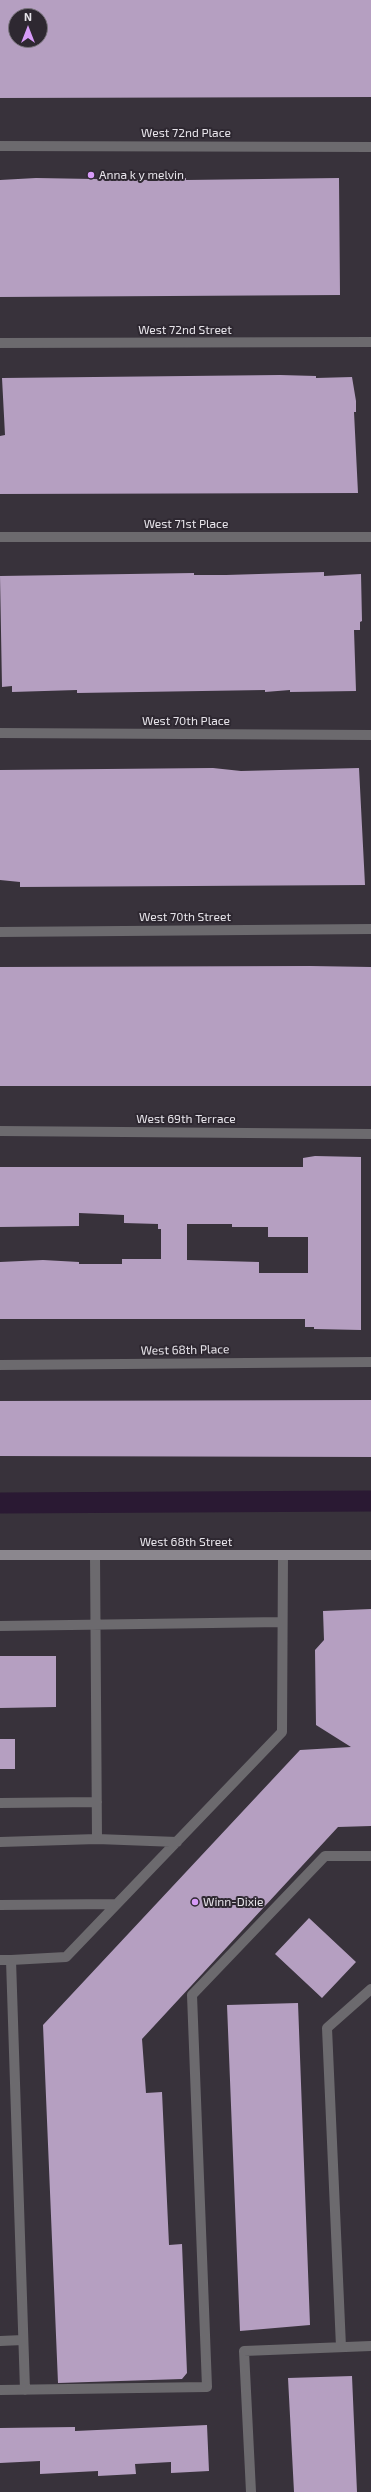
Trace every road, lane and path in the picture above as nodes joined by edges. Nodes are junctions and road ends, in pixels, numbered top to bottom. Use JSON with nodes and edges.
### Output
{"nodes":[{"id":1,"x":0,"y":146,"type":"edge"},
{"id":2,"x":371,"y":147,"type":"edge"},
{"id":3,"x":371,"y":342,"type":"edge"},
{"id":4,"x":0,"y":343,"type":"edge"},
{"id":5,"x":0,"y":537,"type":"edge"},
{"id":6,"x":371,"y":537,"type":"edge"},
{"id":7,"x":0,"y":733,"type":"edge"},
{"id":8,"x":371,"y":735,"type":"edge"},
{"id":9,"x":371,"y":929,"type":"edge"},
{"id":10,"x":0,"y":932,"type":"edge"},
{"id":11,"x":0,"y":1131,"type":"edge"},
{"id":12,"x":371,"y":1134,"type":"edge"},
{"id":13,"x":371,"y":1362,"type":"edge"},
{"id":14,"x":0,"y":1365,"type":"edge"},
{"id":15,"x":371,"y":1555,"type":"edge"},
{"id":16,"x":0,"y":1556,"type":"edge"},
{"id":17,"x":95,"y":1556,"type":"junction"},
{"id":18,"x":283,"y":1556,"type":"junction"},
{"id":19,"x":282,"y":1622,"type":"junction"},
{"id":20,"x":96,"y":1625,"type":"junction"},
{"id":21,"x":0,"y":1626,"type":"edge"},
{"id":22,"x":97,"y":1802,"type":"junction"},
{"id":23,"x":0,"y":1803,"type":"edge"},
{"id":24,"x":97,"y":1839,"type":"junction"},
{"id":25,"x":0,"y":1842,"type":"edge"},
{"id":26,"x":177,"y":1842,"type":"junction"},
{"id":27,"x":371,"y":1856,"type":"edge"},
{"id":28,"x":117,"y":1904,"type":"junction"},
{"id":29,"x":0,"y":1905,"type":"edge"},
{"id":30,"x":0,"y":1960,"type":"edge"},
{"id":31,"x":11,"y":1960,"type":"junction"},
{"id":32,"x":371,"y":1989,"type":"edge"},
{"id":33,"x":0,"y":2340,"type":"edge"},
{"id":34,"x":23,"y":2340,"type":"junction"},
{"id":35,"x":371,"y":2346,"type":"edge"},
{"id":36,"x":341,"y":2347,"type":"junction"},
{"id":37,"x":0,"y":2390,"type":"edge"},
{"id":38,"x":25,"y":2390,"type":"junction"},
{"id":39,"x":251,"y":2492,"type":"edge"}],
"edges":[{"from":1,"to":2,"type":"street","name":"West 72nd Place"},
{"from":3,"to":4,"type":"street","name":"West 72nd Street"},
{"from":5,"to":6,"type":"street","name":"West 71st Place"},
{"from":7,"to":8,"type":"street","name":"West 70th Place"},
{"from":9,"to":10,"type":"street","name":"West 70th Street"},
{"from":11,"to":12,"type":"street","name":"West 69th Terrace"},
{"from":13,"to":14,"type":"street","name":"West 68th Place"},
{"from":15,"to":18,"type":"main road","name":"West 68th Street"},
{"from":16,"to":17,"type":"main road","name":"West 68th Street"},
{"from":17,"to":18,"type":"main road","name":"West 68th Street"},
{"from":17,"to":20,"type":"street"},
{"from":18,"to":19,"type":"street"},
{"from":19,"to":20,"type":"street"},
{"from":19,"to":26,"type":"street"},
{"from":20,"to":21,"type":"street"},
{"from":20,"to":22,"type":"street"},
{"from":22,"to":23,"type":"street"},
{"from":22,"to":24,"type":"street"},
{"from":24,"to":25,"type":"street"},
{"from":24,"to":26,"type":"street"},
{"from":26,"to":28,"type":"street"},
{"from":27,"to":38,"type":"street"},
{"from":28,"to":29,"type":"street"},
{"from":28,"to":31,"type":"street"},
{"from":30,"to":31,"type":"street"},
{"from":31,"to":34,"type":"street"},
{"from":32,"to":36,"type":"street"},
{"from":33,"to":34,"type":"street"},
{"from":34,"to":38,"type":"street"},
{"from":35,"to":36,"type":"street"},
{"from":36,"to":39,"type":"street"},
{"from":37,"to":38,"type":"street"}]}
